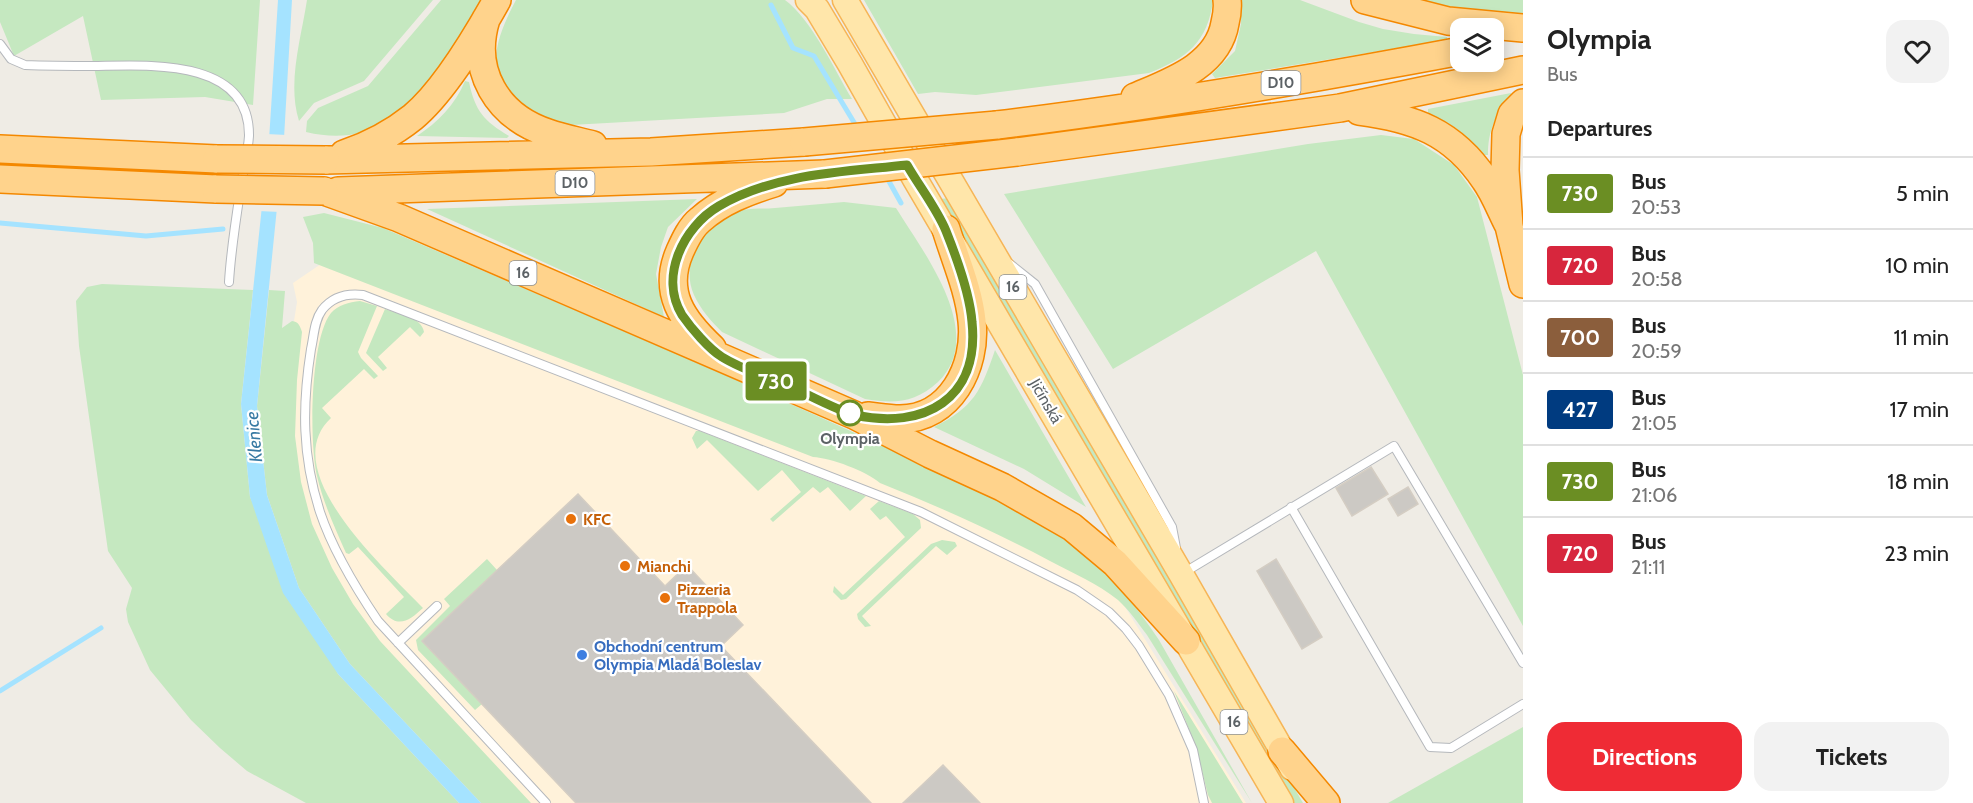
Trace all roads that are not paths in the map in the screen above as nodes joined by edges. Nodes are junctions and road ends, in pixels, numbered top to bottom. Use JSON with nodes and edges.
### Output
{"nodes":[{"id":1,"x":808,"y":0,"type":"edge"},
{"id":2,"x":845,"y":0,"type":"edge"},
{"id":3,"x":1227,"y":0,"type":"edge"},
{"id":4,"x":1365,"y":0,"type":"edge"},
{"id":5,"x":492,"y":10,"type":"edge"},
{"id":6,"x":1523,"y":28,"type":"edge"},
{"id":7,"x":1523,"y":40,"type":"edge"},
{"id":8,"x":1504,"y":43,"type":"edge"},
{"id":9,"x":0,"y":44,"type":"edge"},
{"id":10,"x":1450,"y":53,"type":"edge"},
{"id":11,"x":1523,"y":70,"type":"edge"},
{"id":12,"x":1523,"y":103,"type":"edge"},
{"id":13,"x":1340,"y":108,"type":"junction"},
{"id":14,"x":1101,"y":112,"type":"junction"},
{"id":15,"x":0,"y":149,"type":"edge"},
{"id":16,"x":651,"y":152,"type":"junction"},
{"id":17,"x":325,"y":160,"type":"junction"},
{"id":18,"x":825,"y":174,"type":"junction"},
{"id":19,"x":0,"y":179,"type":"edge"},
{"id":20,"x":324,"y":191,"type":"junction"},
{"id":21,"x":1509,"y":226,"type":"junction"},
{"id":22,"x":946,"y":229,"type":"junction"},
{"id":23,"x":229,"y":282,"type":"dead end"},
{"id":24,"x":1523,"y":284,"type":"edge"},
{"id":25,"x":721,"y":357,"type":"junction"},
{"id":26,"x":854,"y":415,"type":"junction"},
{"id":27,"x":1291,"y":507,"type":"junction"},
{"id":28,"x":1182,"y":574,"type":"junction"},
{"id":29,"x":437,"y":606,"type":"dead end"},
{"id":30,"x":1186,"y":641,"type":"junction"},
{"id":31,"x":398,"y":643,"type":"junction"},
{"id":32,"x":1523,"y":663,"type":"edge"},
{"id":33,"x":1523,"y":704,"type":"edge"},
{"id":34,"x":1282,"y":751,"type":"junction"},
{"id":35,"x":546,"y":803,"type":"edge"},
{"id":36,"x":1204,"y":803,"type":"edge"},
{"id":37,"x":1281,"y":803,"type":"edge"},
{"id":38,"x":1312,"y":803,"type":"edge"},
{"id":39,"x":1326,"y":803,"type":"edge"}],
"edges":[{"from":1,"to":22,"type":"main road","name":"Jičínská"},
{"from":2,"to":28,"type":"main road","name":"Jičínská","number":"16"},
{"from":3,"to":14,"type":"highway"},
{"from":4,"to":6,"type":"highway"},
{"from":5,"to":16,"type":"highway"},
{"from":5,"to":17,"type":"highway"},
{"from":7,"to":8,"type":"highway"},
{"from":9,"to":23,"type":"lane"},
{"from":10,"to":14,"type":"highway","number":"D10"},
{"from":11,"to":13,"type":"highway","number":"D10"},
{"from":12,"to":21,"type":"highway"},
{"from":13,"to":18,"type":"highway","number":"D10","bridge":true},
{"from":13,"to":21,"type":"highway"},
{"from":14,"to":16,"type":"highway","number":"D10","bridge":true},
{"from":15,"to":17,"type":"highway","number":"D10","bridge":true},
{"from":16,"to":17,"type":"highway","number":"D10"},
{"from":18,"to":20,"type":"highway","number":"D10"},
{"from":18,"to":25,"type":"highway"},
{"from":19,"to":20,"type":"highway","number":"D10","bridge":true},
{"from":20,"to":25,"type":"highway","number":"16"},
{"from":21,"to":24,"type":"highway"},
{"from":22,"to":26,"type":"highway"},
{"from":22,"to":30,"type":"main road","name":"Jičínská"},
{"from":25,"to":26,"type":"highway","number":"16"},
{"from":26,"to":30,"type":"highway","number":"16"},
{"from":27,"to":28,"type":"lane"},
{"from":27,"to":32,"type":"lane"},
{"from":27,"to":33,"type":"lane"},
{"from":28,"to":34,"type":"main road","name":"Jičínská","number":"16"},
{"from":29,"to":31,"type":"lane"},
{"from":30,"to":37,"type":"main road","name":"Jičínská","number":"16"},
{"from":31,"to":35,"type":"lane"},
{"from":31,"to":36,"type":"lane"},
{"from":34,"to":38,"type":"main road","name":"Jičínská","number":"16"},
{"from":34,"to":39,"type":"highway"}]}
